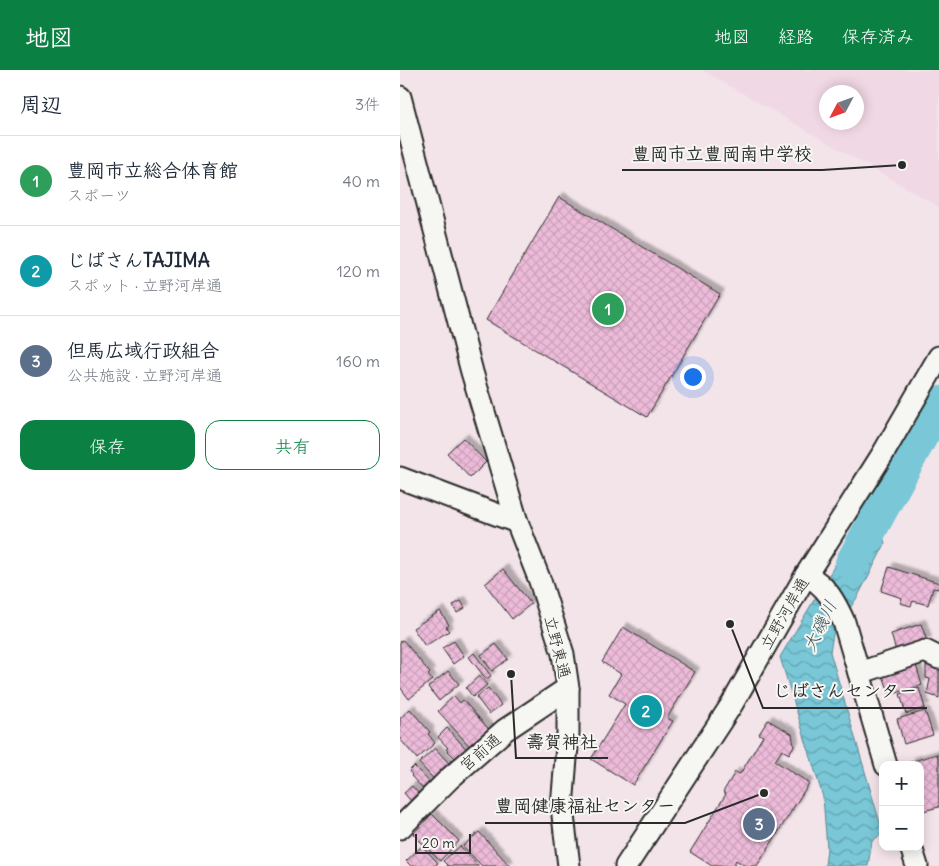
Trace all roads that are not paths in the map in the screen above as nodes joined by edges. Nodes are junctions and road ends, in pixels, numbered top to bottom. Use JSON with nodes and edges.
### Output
{"nodes":[{"id":1,"x":400,"y":97,"type":"edge"},
{"id":2,"x":939,"y":358,"type":"edge"},
{"id":3,"x":400,"y":478,"type":"edge"},
{"id":4,"x":517,"y":522,"type":"junction"},
{"id":5,"x":811,"y":578,"type":"junction"},
{"id":6,"x":939,"y":658,"type":"edge"},
{"id":7,"x":859,"y":673,"type":"junction"},
{"id":8,"x":568,"y":688,"type":"junction"},
{"id":9,"x":885,"y":761,"type":"edge"},
{"id":10,"x":400,"y":828,"type":"edge"},
{"id":11,"x":912,"y":851,"type":"edge"},
{"id":12,"x":569,"y":866,"type":"edge"},
{"id":13,"x":626,"y":866,"type":"edge"},
{"id":14,"x":917,"y":866,"type":"edge"}],
"edges":[{"from":1,"to":4,"type":"street","name":"立野東通"},
{"from":2,"to":5,"type":"street","name":"立野河岸通"},
{"from":3,"to":4,"type":"street"},
{"from":4,"to":8,"type":"street","name":"立野東通"},
{"from":5,"to":7,"type":"street"},
{"from":5,"to":13,"type":"street","name":"立野河岸通"},
{"from":6,"to":7,"type":"street"},
{"from":7,"to":9,"type":"street"},
{"from":8,"to":10,"type":"street","name":"宮前通"},
{"from":8,"to":12,"type":"street","name":"立野東通"},
{"from":11,"to":14,"type":"street"}]}
